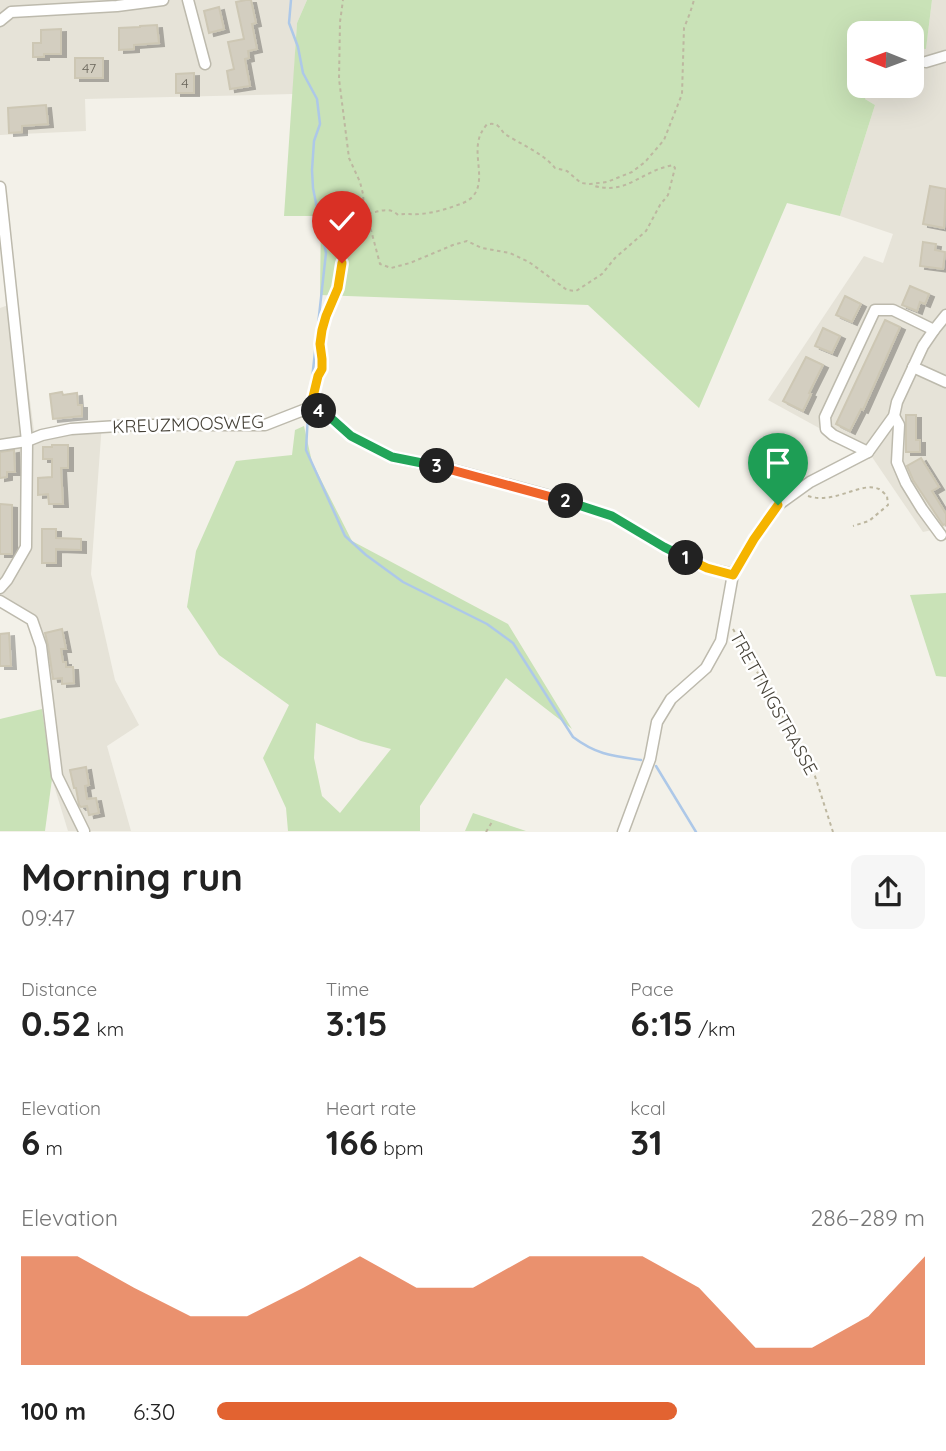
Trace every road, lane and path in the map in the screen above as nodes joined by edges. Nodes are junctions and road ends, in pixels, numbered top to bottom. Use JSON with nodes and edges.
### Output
{"nodes":[{"id":1,"x":10,"y":0,"type":"edge"},
{"id":2,"x":163,"y":0,"type":"edge"},
{"id":3,"x":188,"y":0,"type":"edge"},
{"id":4,"x":342,"y":0,"type":"edge"},
{"id":5,"x":694,"y":0,"type":"edge"},
{"id":6,"x":117,"y":3,"type":"edge"},
{"id":7,"x":11,"y":12,"type":"junction"},
{"id":8,"x":0,"y":21,"type":"edge"},
{"id":9,"x":946,"y":56,"type":"edge"},
{"id":10,"x":926,"y":62,"type":"dead end"},
{"id":11,"x":205,"y":64,"type":"dead end"},
{"id":12,"x":590,"y":184,"type":"junction"},
{"id":13,"x":0,"y":187,"type":"edge"},
{"id":14,"x":364,"y":209,"type":"junction"},
{"id":15,"x":367,"y":214,"type":"junction"},
{"id":16,"x":946,"y":315,"type":"edge"},
{"id":17,"x":934,"y":330,"type":"junction"},
{"id":18,"x":913,"y":367,"type":"junction"},
{"id":19,"x":946,"y":382,"type":"edge"},
{"id":20,"x":317,"y":410,"type":"junction"},
{"id":21,"x":894,"y":416,"type":"junction"},
{"id":22,"x":27,"y":441,"type":"junction"},
{"id":23,"x":0,"y":445,"type":"edge"},
{"id":24,"x":868,"y":452,"type":"junction"},
{"id":25,"x":797,"y":492,"type":"junction"},
{"id":26,"x":853,"y":526,"type":"dead end"},
{"id":27,"x":941,"y":535,"type":"dead end"},
{"id":28,"x":733,"y":575,"type":"junction"},
{"id":29,"x":0,"y":588,"type":"edge"},
{"id":30,"x":0,"y":601,"type":"edge"},
{"id":31,"x":725,"y":616,"type":"junction"},
{"id":32,"x":492,"y":822,"type":"dead end"},
{"id":33,"x":85,"y":831,"type":"edge"},
{"id":34,"x":486,"y":831,"type":"edge"},
{"id":35,"x":623,"y":831,"type":"edge"},
{"id":36,"x":833,"y":831,"type":"edge"}],
"edges":[{"from":1,"to":7,"type":"street"},
{"from":2,"to":6,"type":"street"},
{"from":3,"to":11,"type":"street"},
{"from":4,"to":14,"type":"path"},
{"from":5,"to":12,"type":"path"},
{"from":6,"to":7,"type":"street"},
{"from":7,"to":8,"type":"street"},
{"from":9,"to":10,"type":"street"},
{"from":12,"to":15,"type":"path"},
{"from":12,"to":15,"type":"path"},
{"from":13,"to":22,"type":"street"},
{"from":14,"to":15,"type":"path"},
{"from":14,"to":20,"type":"path"},
{"from":16,"to":17,"type":"street","name":"TRETTNIGSTRASSE"},
{"from":17,"to":18,"type":"street","name":"TRETTNIGSTRASSE"},
{"from":17,"to":24,"type":"street"},
{"from":18,"to":19,"type":"street"},
{"from":18,"to":21,"type":"street","name":"TRETTNIGSTRASSE"},
{"from":20,"to":22,"type":"street","name":"KREUZMOOSWEG"},
{"from":20,"to":28,"type":"street"},
{"from":21,"to":24,"type":"street","name":"TRETTNIGSTRASSE"},
{"from":21,"to":27,"type":"street","name":"TRETTNIGSTRASSE"},
{"from":22,"to":23,"type":"street","name":"KREUZMOOSWEG"},
{"from":22,"to":29,"type":"street"},
{"from":24,"to":25,"type":"street","name":"TRETTNIGSTRASSE"},
{"from":25,"to":26,"type":"path"},
{"from":25,"to":28,"type":"street","name":"TRETTNIGSTRASSE"},
{"from":28,"to":31,"type":"street","name":"TRETTNIGSTRASSE"},
{"from":30,"to":33,"type":"street"},
{"from":31,"to":35,"type":"street","name":"TRETTNIGSTRASSE"},
{"from":31,"to":36,"type":"path","name":"TRETTNIGSTRASSE"},
{"from":32,"to":34,"type":"path"}]}
